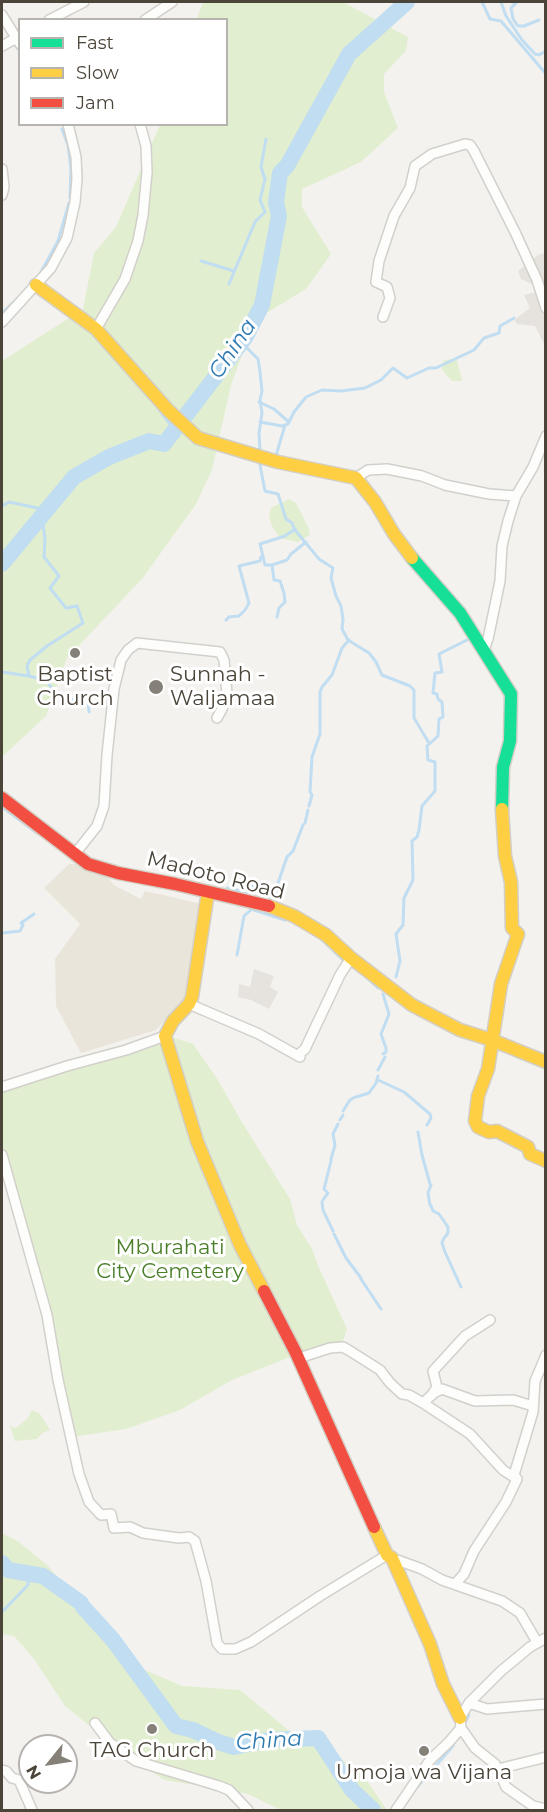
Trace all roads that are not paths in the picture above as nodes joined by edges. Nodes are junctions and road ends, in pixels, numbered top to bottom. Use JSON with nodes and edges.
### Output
{"nodes":[{"id":1,"x":80,"y":2,"type":"edge"},
{"id":2,"x":172,"y":2,"type":"edge"},
{"id":3,"x":2,"y":15,"type":"edge"},
{"id":4,"x":52,"y":18,"type":"edge"},
{"id":5,"x":148,"y":18,"type":"edge"},
{"id":6,"x":18,"y":39,"type":"edge"},
{"id":7,"x":2,"y":46,"type":"edge"},
{"id":8,"x":68,"y":126,"type":"edge"},
{"id":9,"x":141,"y":126,"type":"edge"},
{"id":10,"x":2,"y":169,"type":"edge"},
{"id":11,"x":2,"y":195,"type":"edge"},
{"id":12,"x":36,"y":285,"type":"junction"},
{"id":13,"x":546,"y":308,"type":"edge"},
{"id":14,"x":382,"y":317,"type":"dead end"},
{"id":15,"x":2,"y":322,"type":"edge"},
{"id":16,"x":96,"y":329,"type":"junction"},
{"id":17,"x":546,"y":435,"type":"edge"},
{"id":18,"x":356,"y":478,"type":"junction"},
{"id":19,"x":516,"y":496,"type":"junction"},
{"id":20,"x":484,"y":650,"type":"junction"},
{"id":21,"x":217,"y":718,"type":"dead end"},
{"id":22,"x":2,"y":798,"type":"edge"},
{"id":23,"x":74,"y":855,"type":"junction"},
{"id":24,"x":208,"y":892,"type":"junction"},
{"id":25,"x":351,"y":958,"type":"junction"},
{"id":26,"x":189,"y":1004,"type":"junction"},
{"id":27,"x":165,"y":1036,"type":"junction"},
{"id":28,"x":492,"y":1040,"type":"junction"},
{"id":29,"x":546,"y":1062,"type":"edge"},
{"id":30,"x":2,"y":1087,"type":"edge"},
{"id":31,"x":2,"y":1155,"type":"edge"},
{"id":32,"x":546,"y":1161,"type":"edge"},
{"id":33,"x":490,"y":1320,"type":"dead end"},
{"id":34,"x":546,"y":1355,"type":"edge"},
{"id":35,"x":298,"y":1358,"type":"junction"},
{"id":36,"x":427,"y":1400,"type":"junction"},
{"id":37,"x":533,"y":1406,"type":"junction"},
{"id":38,"x":517,"y":1479,"type":"junction"},
{"id":39,"x":392,"y":1558,"type":"junction"},
{"id":40,"x":455,"y":1584,"type":"junction"},
{"id":41,"x":542,"y":1640,"type":"edge"},
{"id":42,"x":469,"y":1703,"type":"junction"},
{"id":43,"x":546,"y":1704,"type":"edge"},
{"id":44,"x":460,"y":1723,"type":"junction"},
{"id":45,"x":96,"y":1724,"type":"dead end"},
{"id":46,"x":546,"y":1757,"type":"edge"},
{"id":47,"x":498,"y":1769,"type":"junction"},
{"id":48,"x":2,"y":1770,"type":"edge"},
{"id":49,"x":546,"y":1809,"type":"edge"},
{"id":50,"x":32,"y":1810,"type":"edge"},
{"id":51,"x":248,"y":1810,"type":"edge"},
{"id":52,"x":396,"y":1810,"type":"edge"}],
"edges":[{"from":1,"to":4,"type":"street"},
{"from":2,"to":5,"type":"street"},
{"from":3,"to":6,"type":"street"},
{"from":6,"to":7,"type":"street"},
{"from":8,"to":12,"type":"street"},
{"from":9,"to":16,"type":"street"},
{"from":10,"to":11,"type":"street"},
{"from":12,"to":15,"type":"street"},
{"from":12,"to":16,"type":"street"},
{"from":13,"to":14,"type":"street"},
{"from":16,"to":18,"type":"street"},
{"from":17,"to":19,"type":"street"},
{"from":18,"to":19,"type":"street"},
{"from":18,"to":20,"type":"street"},
{"from":19,"to":20,"type":"street"},
{"from":20,"to":28,"type":"street"},
{"from":21,"to":23,"type":"street"},
{"from":22,"to":23,"type":"street","name":"Madoto Road"},
{"from":23,"to":24,"type":"street","name":"Madoto Road"},
{"from":24,"to":25,"type":"street","name":"Madoto Road"},
{"from":24,"to":26,"type":"street"},
{"from":25,"to":26,"type":"street"},
{"from":25,"to":28,"type":"street","name":"Madoto Road"},
{"from":26,"to":27,"type":"street"},
{"from":27,"to":30,"type":"street"},
{"from":27,"to":35,"type":"street"},
{"from":28,"to":29,"type":"street","name":"Madoto Road"},
{"from":28,"to":32,"type":"street"},
{"from":31,"to":39,"type":"street"},
{"from":33,"to":36,"type":"street"},
{"from":34,"to":37,"type":"street"},
{"from":35,"to":36,"type":"street"},
{"from":35,"to":39,"type":"street"},
{"from":36,"to":37,"type":"street"},
{"from":36,"to":38,"type":"street"},
{"from":37,"to":38,"type":"street"},
{"from":38,"to":40,"type":"street"},
{"from":39,"to":40,"type":"street"},
{"from":39,"to":44,"type":"street"},
{"from":40,"to":41,"type":"street"},
{"from":41,"to":42,"type":"street"},
{"from":42,"to":43,"type":"street"},
{"from":42,"to":44,"type":"street"},
{"from":44,"to":47,"type":"street"},
{"from":44,"to":52,"type":"street"},
{"from":45,"to":51,"type":"street"},
{"from":46,"to":47,"type":"street"},
{"from":47,"to":49,"type":"street"},
{"from":48,"to":50,"type":"street"}]}
